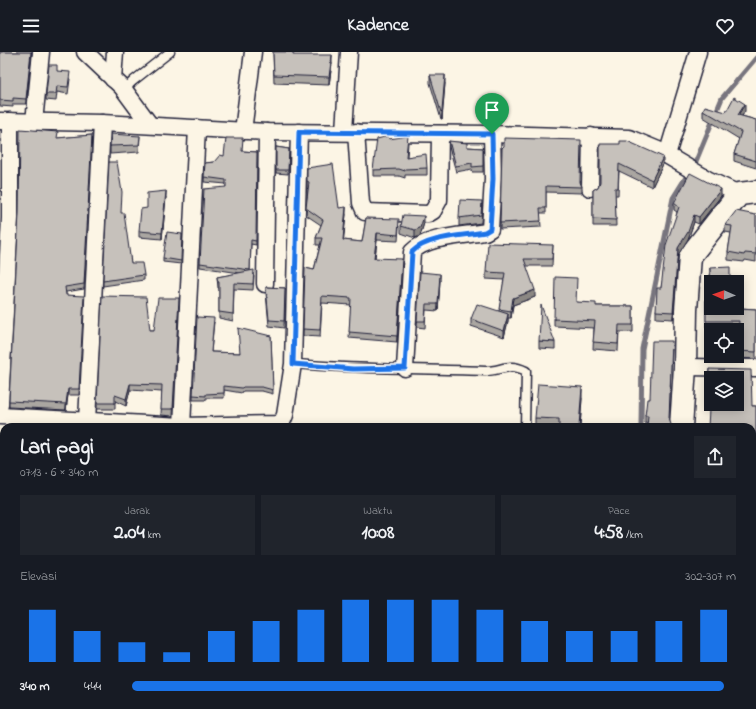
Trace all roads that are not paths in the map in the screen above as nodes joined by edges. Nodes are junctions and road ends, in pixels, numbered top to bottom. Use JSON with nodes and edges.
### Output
{"nodes":[{"id":1,"x":41,"y":52,"type":"edge"},
{"id":2,"x":85,"y":52,"type":"edge"},
{"id":3,"x":115,"y":52,"type":"edge"},
{"id":4,"x":170,"y":52,"type":"edge"},
{"id":5,"x":253,"y":52,"type":"edge"},
{"id":6,"x":349,"y":52,"type":"edge"},
{"id":7,"x":698,"y":52,"type":"edge"},
{"id":8,"x":113,"y":79,"type":"junction"},
{"id":9,"x":124,"y":90,"type":"junction"},
{"id":10,"x":5,"y":121,"type":"edge"},
{"id":11,"x":34,"y":122,"type":"junction"},
{"id":12,"x":102,"y":123,"type":"junction"},
{"id":13,"x":150,"y":126,"type":"junction"},
{"id":14,"x":197,"y":128,"type":"junction"},
{"id":15,"x":243,"y":131,"type":"junction"},
{"id":16,"x":267,"y":132,"type":"junction"},
{"id":17,"x":299,"y":132,"type":"junction"},
{"id":18,"x":350,"y":132,"type":"junction"},
{"id":19,"x":440,"y":134,"type":"junction"},
{"id":20,"x":492,"y":134,"type":"junction"},
{"id":21,"x":590,"y":136,"type":"junction"},
{"id":22,"x":667,"y":155,"type":"junction"},
{"id":23,"x":590,"y":188,"type":"dead end"},
{"id":24,"x":748,"y":193,"type":"edge"},
{"id":25,"x":265,"y":284,"type":"dead end"},
{"id":26,"x":293,"y":364,"type":"junction"},
{"id":27,"x":686,"y":367,"type":"junction"},
{"id":28,"x":405,"y":368,"type":"junction"},
{"id":29,"x":756,"y":368,"type":"edge"},
{"id":30,"x":0,"y":405,"type":"edge"},
{"id":31,"x":0,"y":416,"type":"edge"},
{"id":32,"x":88,"y":421,"type":"junction"},
{"id":33,"x":126,"y":423,"type":"edge"},
{"id":34,"x":182,"y":423,"type":"edge"},
{"id":35,"x":281,"y":423,"type":"edge"},
{"id":36,"x":525,"y":423,"type":"edge"},
{"id":37,"x":681,"y":423,"type":"edge"}],
"edges":[{"from":1,"to":11,"type":"street"},
{"from":2,"to":8,"type":"street"},
{"from":3,"to":8,"type":"street"},
{"from":4,"to":9,"type":"lane"},
{"from":5,"to":15,"type":"street"},
{"from":6,"to":18,"type":"street"},
{"from":7,"to":22,"type":"street"},
{"from":8,"to":9,"type":"street"},
{"from":9,"to":13,"type":"street"},
{"from":10,"to":11,"type":"street"},
{"from":10,"to":30,"type":"street"},
{"from":11,"to":12,"type":"street"},
{"from":12,"to":13,"type":"street"},
{"from":12,"to":32,"type":"street"},
{"from":13,"to":14,"type":"street"},
{"from":14,"to":15,"type":"street"},
{"from":14,"to":34,"type":"street"},
{"from":15,"to":16,"type":"street"},
{"from":16,"to":17,"type":"street"},
{"from":16,"to":25,"type":"street"},
{"from":17,"to":18,"type":"street"},
{"from":17,"to":26,"type":"street"},
{"from":18,"to":19,"type":"street"},
{"from":18,"to":19,"type":"street"},
{"from":19,"to":20,"type":"street"},
{"from":20,"to":21,"type":"street"},
{"from":20,"to":28,"type":"street"},
{"from":21,"to":22,"type":"street"},
{"from":21,"to":23,"type":"street"},
{"from":22,"to":24,"type":"street"},
{"from":24,"to":27,"type":"street"},
{"from":26,"to":28,"type":"lane"},
{"from":26,"to":35,"type":"street"},
{"from":27,"to":29,"type":"street"},
{"from":27,"to":37,"type":"street"},
{"from":28,"to":36,"type":"lane"},
{"from":31,"to":32,"type":"street"},
{"from":32,"to":33,"type":"street"}]}
